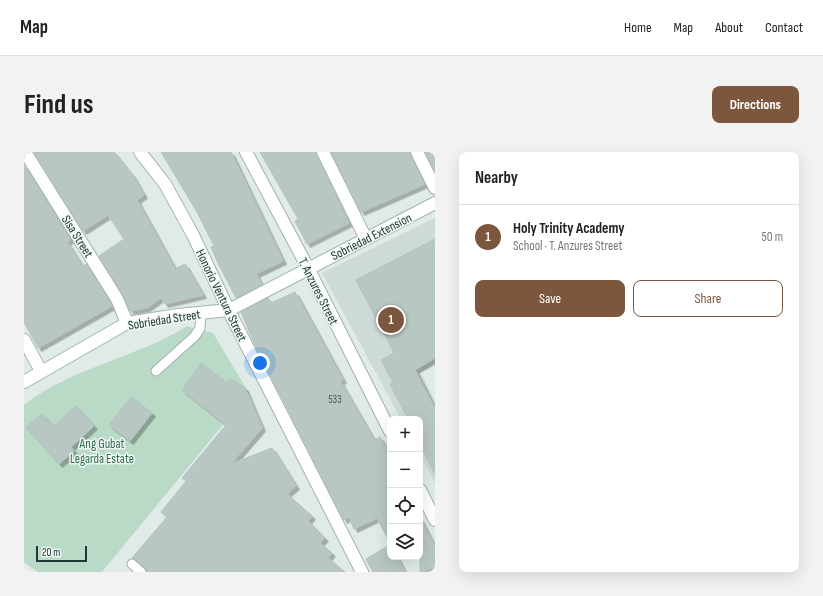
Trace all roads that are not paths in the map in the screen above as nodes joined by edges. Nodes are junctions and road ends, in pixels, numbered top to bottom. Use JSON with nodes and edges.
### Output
{"nodes":[{"id":1,"x":25,"y":152,"type":"edge"},
{"id":2,"x":140,"y":152,"type":"edge"},
{"id":3,"x":246,"y":152,"type":"edge"},
{"id":4,"x":323,"y":152,"type":"edge"},
{"id":5,"x":417,"y":152,"type":"edge"},
{"id":6,"x":435,"y":188,"type":"edge"},
{"id":7,"x":435,"y":203,"type":"edge"},
{"id":8,"x":366,"y":239,"type":"junction"},
{"id":9,"x":308,"y":268,"type":"junction"},
{"id":10,"x":229,"y":310,"type":"junction"},
{"id":11,"x":201,"y":313,"type":"junction"},
{"id":12,"x":127,"y":323,"type":"junction"},
{"id":13,"x":24,"y":340,"type":"edge"},
{"id":14,"x":41,"y":371,"type":"junction"},
{"id":15,"x":156,"y":371,"type":"dead end"},
{"id":16,"x":24,"y":382,"type":"edge"},
{"id":17,"x":387,"y":425,"type":"edge"},
{"id":18,"x":423,"y":496,"type":"edge"},
{"id":19,"x":435,"y":520,"type":"edge"},
{"id":20,"x":132,"y":564,"type":"dead end"},
{"id":21,"x":141,"y":572,"type":"edge"},
{"id":22,"x":362,"y":572,"type":"edge"}],
"edges":[{"from":1,"to":12,"type":"street","name":"Sisa Street"},
{"from":2,"to":10,"type":"street","name":"Honorio Ventura Street"},
{"from":3,"to":9,"type":"street","name":"T. Anzures Street"},
{"from":4,"to":8,"type":"street"},
{"from":5,"to":6,"type":"street"},
{"from":7,"to":8,"type":"street","name":"Sobriedad Extension"},
{"from":8,"to":9,"type":"street","name":"Sobriedad Extension"},
{"from":9,"to":10,"type":"street","name":"Sobriedad Street"},
{"from":9,"to":17,"type":"street","name":"T. Anzures Street"},
{"from":10,"to":11,"type":"street","name":"Sobriedad Street"},
{"from":10,"to":22,"type":"street","name":"Honorio Ventura Street"},
{"from":11,"to":12,"type":"street","name":"Sobriedad Street"},
{"from":11,"to":15,"type":"lane"},
{"from":12,"to":14,"type":"street","name":"Sobriedad Street"},
{"from":13,"to":14,"type":"street"},
{"from":14,"to":16,"type":"street","name":"Sobriedad Street"},
{"from":18,"to":19,"type":"street"},
{"from":20,"to":21,"type":"lane"}]}
